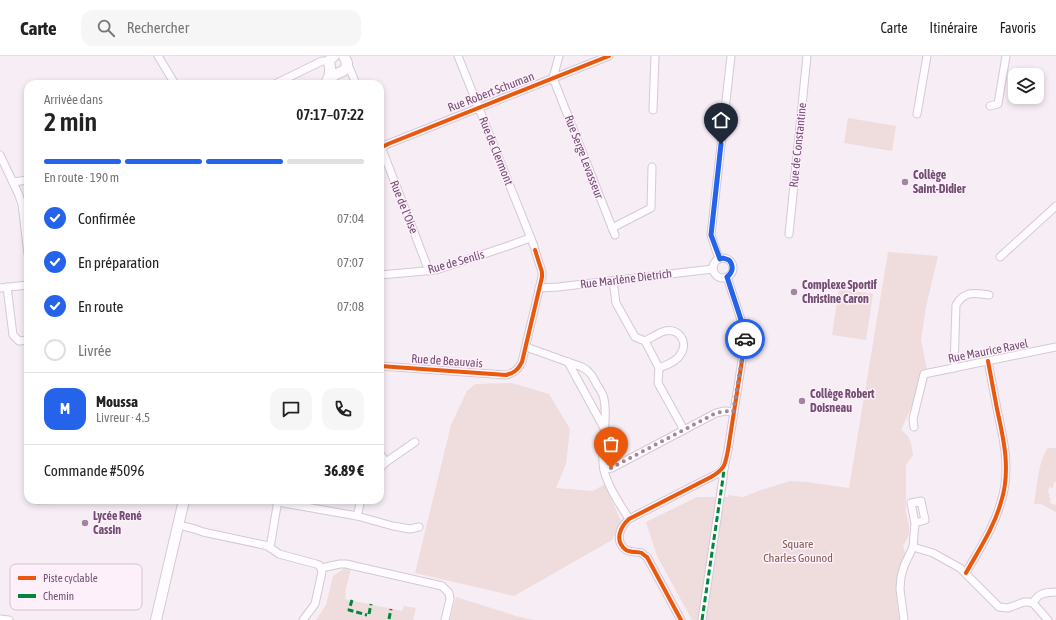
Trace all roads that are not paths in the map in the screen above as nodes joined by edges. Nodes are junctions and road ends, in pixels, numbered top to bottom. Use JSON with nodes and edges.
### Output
{"nodes":[{"id":1,"x":158,"y":56,"type":"edge"},
{"id":2,"x":458,"y":56,"type":"edge"},
{"id":3,"x":560,"y":56,"type":"edge"},
{"id":4,"x":609,"y":56,"type":"edge"},
{"id":5,"x":655,"y":56,"type":"edge"},
{"id":6,"x":731,"y":56,"type":"edge"},
{"id":7,"x":807,"y":56,"type":"edge"},
{"id":8,"x":927,"y":56,"type":"edge"},
{"id":9,"x":1006,"y":56,"type":"edge"},
{"id":10,"x":340,"y":63,"type":"edge"},
{"id":11,"x":553,"y":78,"type":"junction"},
{"id":12,"x":173,"y":80,"type":"edge"},
{"id":13,"x":282,"y":80,"type":"edge"},
{"id":14,"x":329,"y":80,"type":"edge"},
{"id":15,"x":354,"y":80,"type":"edge"},
{"id":16,"x":990,"y":106,"type":"dead end"},
{"id":17,"x":478,"y":108,"type":"junction"},
{"id":18,"x":653,"y":110,"type":"dead end"},
{"id":19,"x":918,"y":114,"type":"dead end"},
{"id":20,"x":384,"y":145,"type":"edge"},
{"id":21,"x":0,"y":155,"type":"edge"},
{"id":22,"x":384,"y":156,"type":"edge"},
{"id":23,"x":652,"y":167,"type":"dead end"},
{"id":24,"x":24,"y":181,"type":"edge"},
{"id":25,"x":13,"y":182,"type":"junction"},
{"id":26,"x":1056,"y":206,"type":"edge"},
{"id":27,"x":24,"y":210,"type":"edge"},
{"id":28,"x":612,"y":228,"type":"junction"},
{"id":29,"x":789,"y":234,"type":"dead end"},
{"id":30,"x":615,"y":235,"type":"dead end"},
{"id":31,"x":530,"y":238,"type":"junction"},
{"id":32,"x":1000,"y":257,"type":"dead end"},
{"id":33,"x":720,"y":259,"type":"junction"},
{"id":34,"x":713,"y":269,"type":"junction"},
{"id":35,"x":429,"y":271,"type":"junction"},
{"id":36,"x":384,"y":275,"type":"edge"},
{"id":37,"x":727,"y":277,"type":"junction"},
{"id":38,"x":613,"y":281,"type":"junction"},
{"id":39,"x":24,"y":285,"type":"edge"},
{"id":40,"x":4,"y":287,"type":"edge"},
{"id":41,"x":539,"y":288,"type":"junction"},
{"id":42,"x":989,"y":295,"type":"dead end"},
{"id":43,"x":24,"y":340,"type":"edge"},
{"id":44,"x":645,"y":341,"type":"junction"},
{"id":45,"x":526,"y":347,"type":"junction"},
{"id":46,"x":1056,"y":347,"type":"edge"},
{"id":47,"x":988,"y":361,"type":"junction"},
{"id":48,"x":568,"y":362,"type":"junction"},
{"id":49,"x":384,"y":366,"type":"edge"},
{"id":50,"x":659,"y":368,"type":"junction"},
{"id":51,"x":954,"y":368,"type":"junction"},
{"id":52,"x":512,"y":373,"type":"joint"},
{"id":53,"x":733,"y":412,"type":"junction"},
{"id":54,"x":914,"y":427,"type":"dead end"},
{"id":55,"x":604,"y":429,"type":"junction"},
{"id":56,"x":684,"y":430,"type":"junction"},
{"id":57,"x":415,"y":442,"type":"dead end"},
{"id":58,"x":384,"y":459,"type":"edge"},
{"id":59,"x":386,"y":462,"type":"joint"},
{"id":60,"x":724,"y":468,"type":"junction"},
{"id":61,"x":604,"y":469,"type":"junction"},
{"id":62,"x":183,"y":504,"type":"edge"},
{"id":63,"x":277,"y":504,"type":"edge"},
{"id":64,"x":294,"y":504,"type":"edge"},
{"id":65,"x":360,"y":504,"type":"edge"},
{"id":66,"x":357,"y":516,"type":"junction"},
{"id":67,"x":629,"y":519,"type":"junction"},
{"id":68,"x":915,"y":523,"type":"dead end"},
{"id":69,"x":178,"y":525,"type":"junction"},
{"id":70,"x":419,"y":527,"type":"dead end"},
{"id":71,"x":913,"y":547,"type":"junction"},
{"id":72,"x":270,"y":548,"type":"junction"},
{"id":73,"x":321,"y":568,"type":"junction"},
{"id":74,"x":966,"y":573,"type":"junction"},
{"id":75,"x":1056,"y":592,"type":"edge"},
{"id":76,"x":1032,"y":603,"type":"junction"},
{"id":77,"x":0,"y":619,"type":"edge"},
{"id":78,"x":9,"y":620,"type":"edge"},
{"id":79,"x":156,"y":620,"type":"edge"},
{"id":80,"x":303,"y":620,"type":"edge"},
{"id":81,"x":445,"y":620,"type":"edge"},
{"id":82,"x":681,"y":620,"type":"edge"},
{"id":83,"x":702,"y":620,"type":"edge"},
{"id":84,"x":904,"y":620,"type":"edge"},
{"id":85,"x":1048,"y":620,"type":"edge"}],
"edges":[{"from":1,"to":12,"type":"street"},
{"from":2,"to":17,"type":"street","name":"Rue de Clermont"},
{"from":3,"to":11,"type":"street"},
{"from":4,"to":11,"type":"street","name":"Rue Robert Schuman"},
{"from":5,"to":18,"type":"street"},
{"from":6,"to":33,"type":"street"},
{"from":7,"to":29,"type":"street","name":"Rue de Constantine"},
{"from":8,"to":19,"type":"street"},
{"from":9,"to":16,"type":"street"},
{"from":10,"to":13,"type":"street"},
{"from":10,"to":14,"type":"main road"},
{"from":10,"to":15,"type":"street"},
{"from":11,"to":17,"type":"street","name":"Rue Robert Schuman"},
{"from":11,"to":28,"type":"street","name":"Rue Serge Levasseur"},
{"from":17,"to":20,"type":"street","name":"Rue Robert Schuman"},
{"from":17,"to":31,"type":"street","name":"Rue de Clermont"},
{"from":21,"to":25,"type":"street"},
{"from":22,"to":35,"type":"street","name":"Rue de l'Oise"},
{"from":23,"to":28,"type":"street"},
{"from":24,"to":25,"type":"street"},
{"from":25,"to":27,"type":"street"},
{"from":26,"to":32,"type":"street"},
{"from":28,"to":30,"type":"street","name":"Rue Serge Levasseur"},
{"from":31,"to":35,"type":"street","name":"Rue de Senlis"},
{"from":31,"to":41,"type":"street","name":"Rue de Clermont"},
{"from":33,"to":34,"type":"street"},
{"from":33,"to":37,"type":"street"},
{"from":34,"to":37,"type":"street"},
{"from":34,"to":38,"type":"street","name":"Rue Marlène Dietrich"},
{"from":35,"to":36,"type":"street","name":"Rue de Senlis"},
{"from":37,"to":53,"type":"street"},
{"from":38,"to":41,"type":"street","name":"Rue Marlène Dietrich"},
{"from":38,"to":44,"type":"street"},
{"from":39,"to":40,"type":"street"},
{"from":40,"to":43,"type":"street"},
{"from":41,"to":45,"type":"street","name":"Rue de Clermont"},
{"from":42,"to":51,"type":"street"},
{"from":44,"to":50,"type":"street"},
{"from":44,"to":50,"type":"street"},
{"from":45,"to":48,"type":"street"},
{"from":45,"to":52,"type":"street","name":"Rue de Clermont"},
{"from":46,"to":47,"type":"street","name":"Rue Maurice Ravel"},
{"from":47,"to":51,"type":"street","name":"Rue Maurice Ravel"},
{"from":47,"to":74,"type":"street"},
{"from":48,"to":55,"type":"street"},
{"from":48,"to":55,"type":"street"},
{"from":49,"to":52,"type":"street","name":"Rue de Beauvais"},
{"from":50,"to":56,"type":"street"},
{"from":51,"to":54,"type":"street","name":"Rue Maurice Ravel"},
{"from":53,"to":56,"type":"street"},
{"from":53,"to":60,"type":"street"},
{"from":55,"to":61,"type":"street"},
{"from":56,"to":61,"type":"street"},
{"from":57,"to":59,"type":"street"},
{"from":58,"to":59,"type":"street"},
{"from":60,"to":67,"type":"street"},
{"from":60,"to":83,"type":"street"},
{"from":61,"to":67,"type":"street"},
{"from":62,"to":69,"type":"main road"},
{"from":63,"to":72,"type":"street"},
{"from":64,"to":66,"type":"street"},
{"from":65,"to":66,"type":"street"},
{"from":66,"to":70,"type":"street"},
{"from":67,"to":82,"type":"street"},
{"from":68,"to":71,"type":"street"},
{"from":69,"to":72,"type":"street"},
{"from":69,"to":79,"type":"main road"},
{"from":71,"to":74,"type":"street"},
{"from":71,"to":84,"type":"street"},
{"from":72,"to":73,"type":"street"},
{"from":73,"to":80,"type":"street"},
{"from":73,"to":81,"type":"street"},
{"from":74,"to":76,"type":"street"},
{"from":75,"to":76,"type":"street"},
{"from":76,"to":85,"type":"street"},
{"from":77,"to":78,"type":"street"}]}
